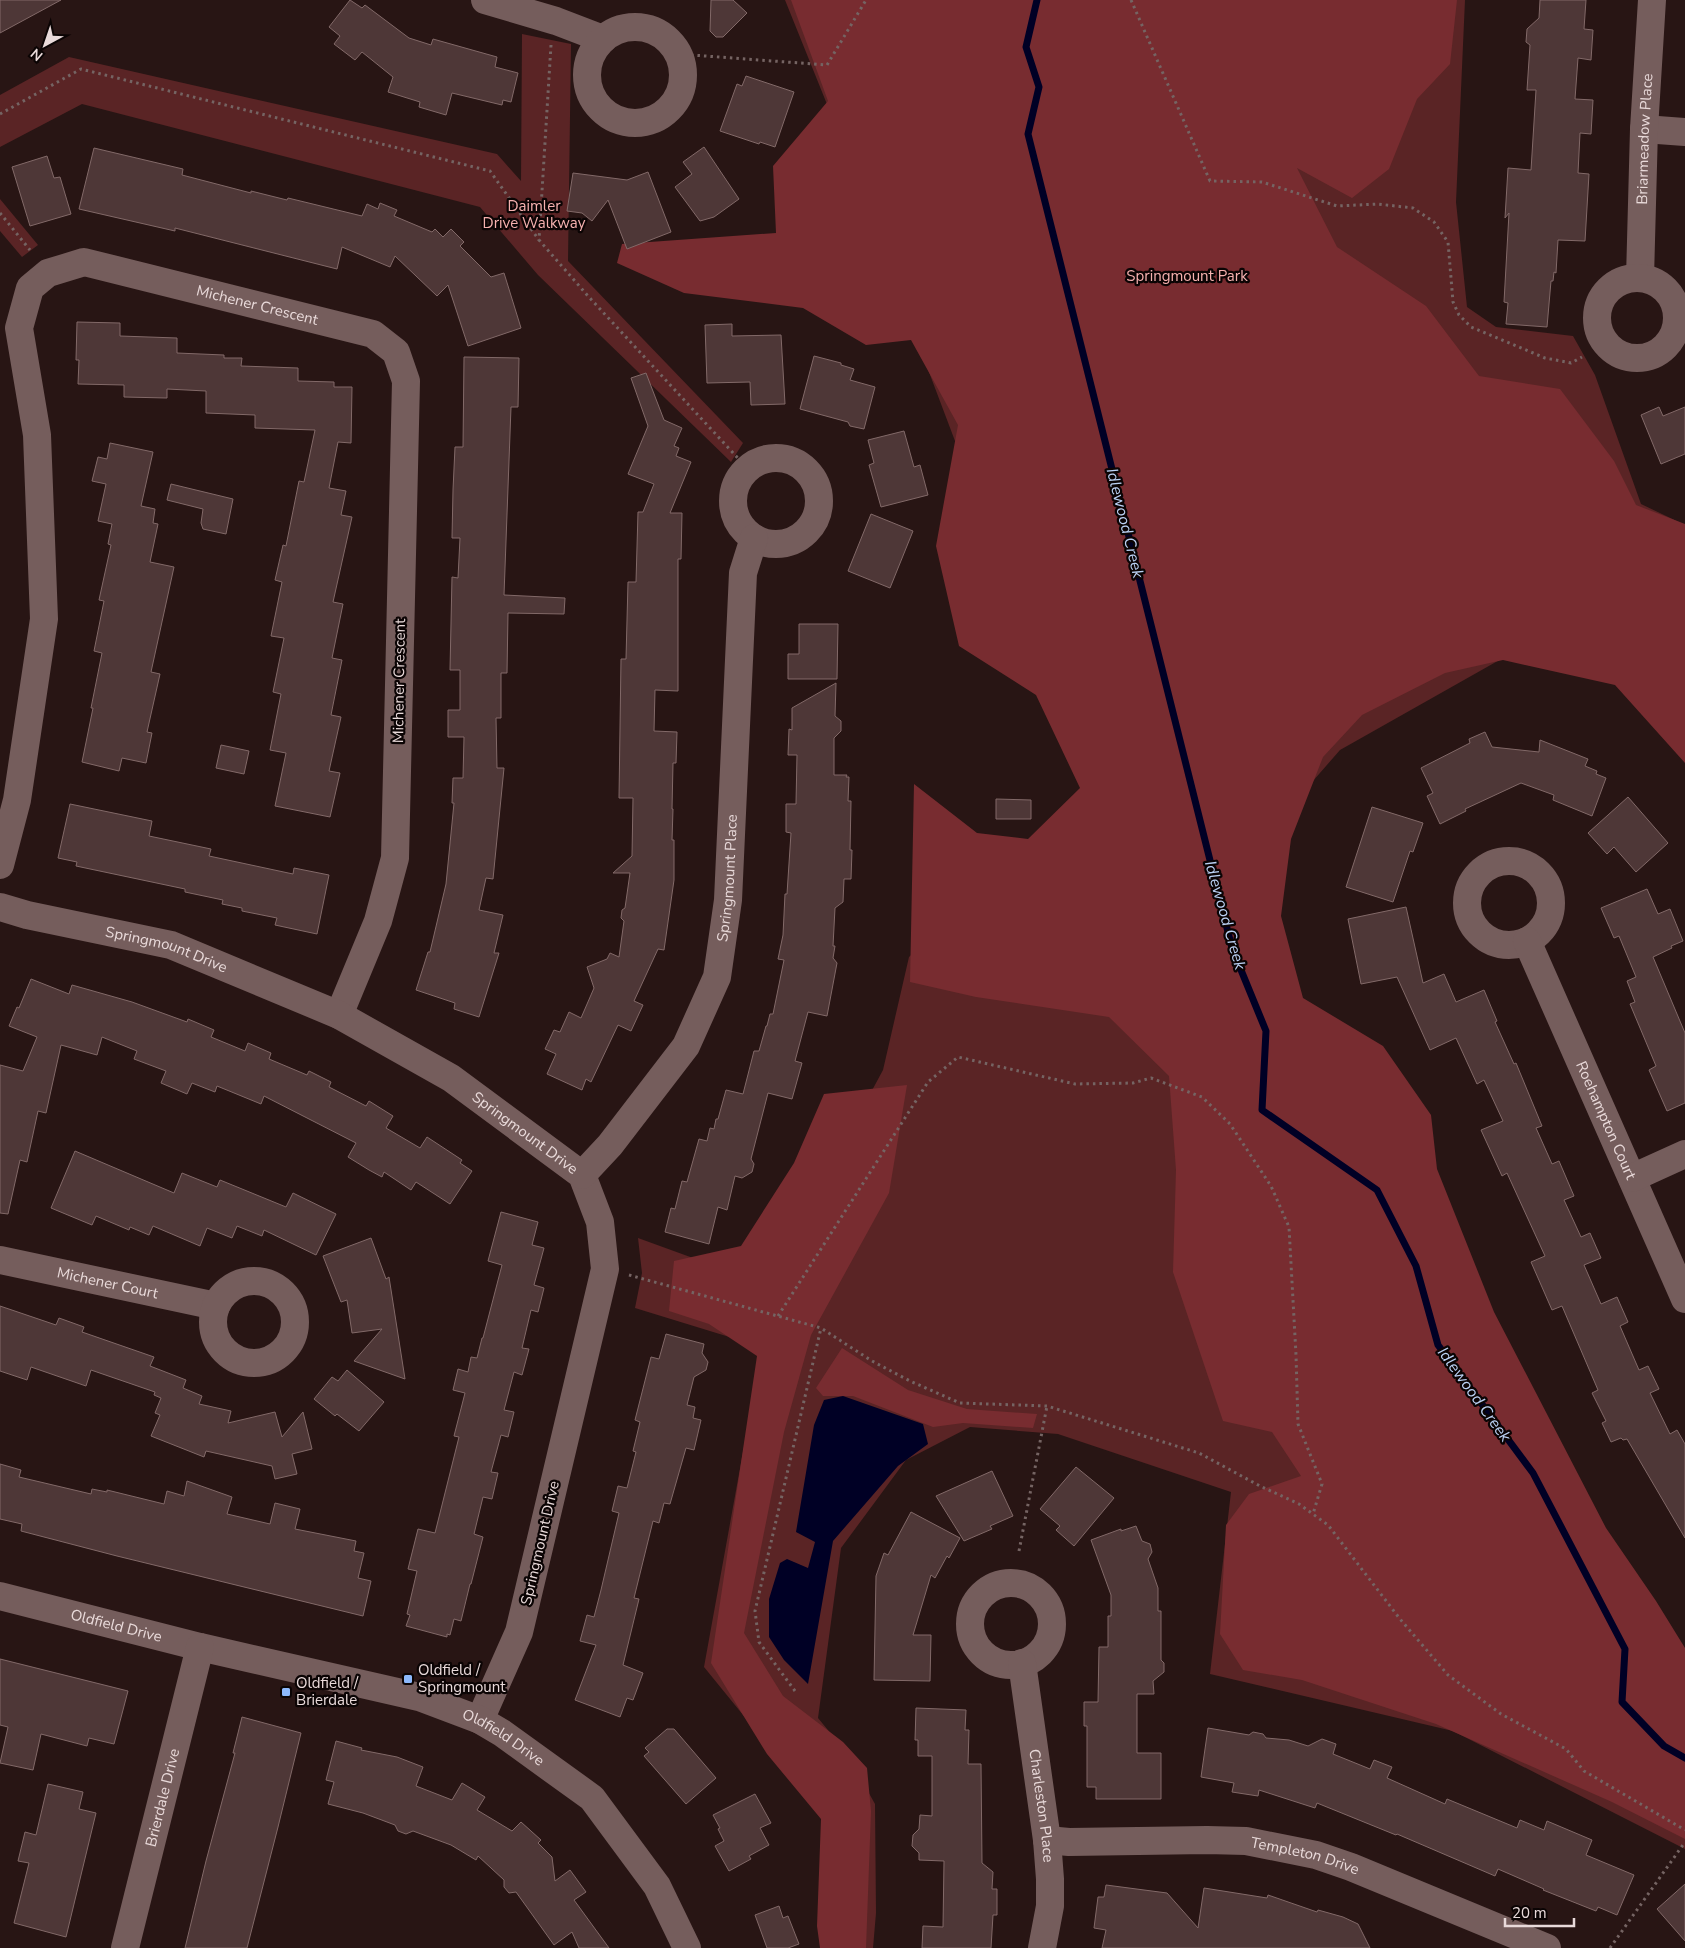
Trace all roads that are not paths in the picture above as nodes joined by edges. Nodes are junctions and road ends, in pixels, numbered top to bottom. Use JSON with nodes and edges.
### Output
{"nodes":[{"id":1,"x":485,"y":0,"type":"edge"},
{"id":2,"x":1652,"y":0,"type":"edge"},
{"id":3,"x":603,"y":39,"type":"junction"},
{"id":4,"x":1644,"y":129,"type":"junction"},
{"id":5,"x":1685,"y":132,"type":"edge"},
{"id":6,"x":1640,"y":278,"type":"dead end"},
{"id":7,"x":754,"y":538,"type":"junction"},
{"id":8,"x":0,"y":865,"type":"edge"},
{"id":9,"x":0,"y":907,"type":"edge"},
{"id":10,"x":1527,"y":941,"type":"dead end"},
{"id":11,"x":338,"y":1014,"type":"junction"},
{"id":12,"x":1685,"y":1154,"type":"edge"},
{"id":13,"x":582,"y":1175,"type":"junction"},
{"id":14,"x":1632,"y":1178,"type":"junction"},
{"id":15,"x":0,"y":1260,"type":"edge"},
{"id":16,"x":1685,"y":1299,"type":"edge"},
{"id":17,"x":216,"y":1306,"type":"dead end"},
{"id":18,"x":0,"y":1596,"type":"edge"},
{"id":19,"x":200,"y":1647,"type":"junction"},
{"id":20,"x":1022,"y":1663,"type":"dead end"},
{"id":21,"x":480,"y":1720,"type":"junction"},
{"id":22,"x":1047,"y":1840,"type":"junction"},
{"id":23,"x":124,"y":1948,"type":"edge"},
{"id":24,"x":687,"y":1948,"type":"edge"},
{"id":25,"x":1042,"y":1948,"type":"edge"},
{"id":26,"x":1547,"y":1948,"type":"edge"}],
"edges":[{"from":1,"to":3,"type":"street"},
{"from":2,"to":4,"type":"street","name":"Briarmeadow Place"},
{"from":3,"to":3,"type":"street"},
{"from":4,"to":5,"type":"street"},
{"from":4,"to":6,"type":"street","name":"Briarmeadow Place"},
{"from":7,"to":7,"type":"street"},
{"from":7,"to":13,"type":"street","name":"Springmount Place"},
{"from":8,"to":11,"type":"street","name":"Michener Crescent"},
{"from":9,"to":11,"type":"street","name":"Springmount Drive"},
{"from":10,"to":14,"type":"street","name":"Roehampton Court"},
{"from":11,"to":13,"type":"street","name":"Springmount Drive"},
{"from":12,"to":14,"type":"street"},
{"from":13,"to":21,"type":"street","name":"Springmount Drive"},
{"from":14,"to":16,"type":"street","name":"Roehampton Court"},
{"from":15,"to":17,"type":"street","name":"Michener Court"},
{"from":18,"to":19,"type":"street","name":"Oldfield Drive"},
{"from":19,"to":21,"type":"street","name":"Oldfield Drive"},
{"from":19,"to":23,"type":"street","name":"Brierdale Drive"},
{"from":20,"to":22,"type":"street","name":"Charleston Place"},
{"from":21,"to":24,"type":"street","name":"Oldfield Drive"},
{"from":22,"to":25,"type":"street","name":"Charleston Place"},
{"from":22,"to":26,"type":"street","name":"Templeton Drive"}]}
